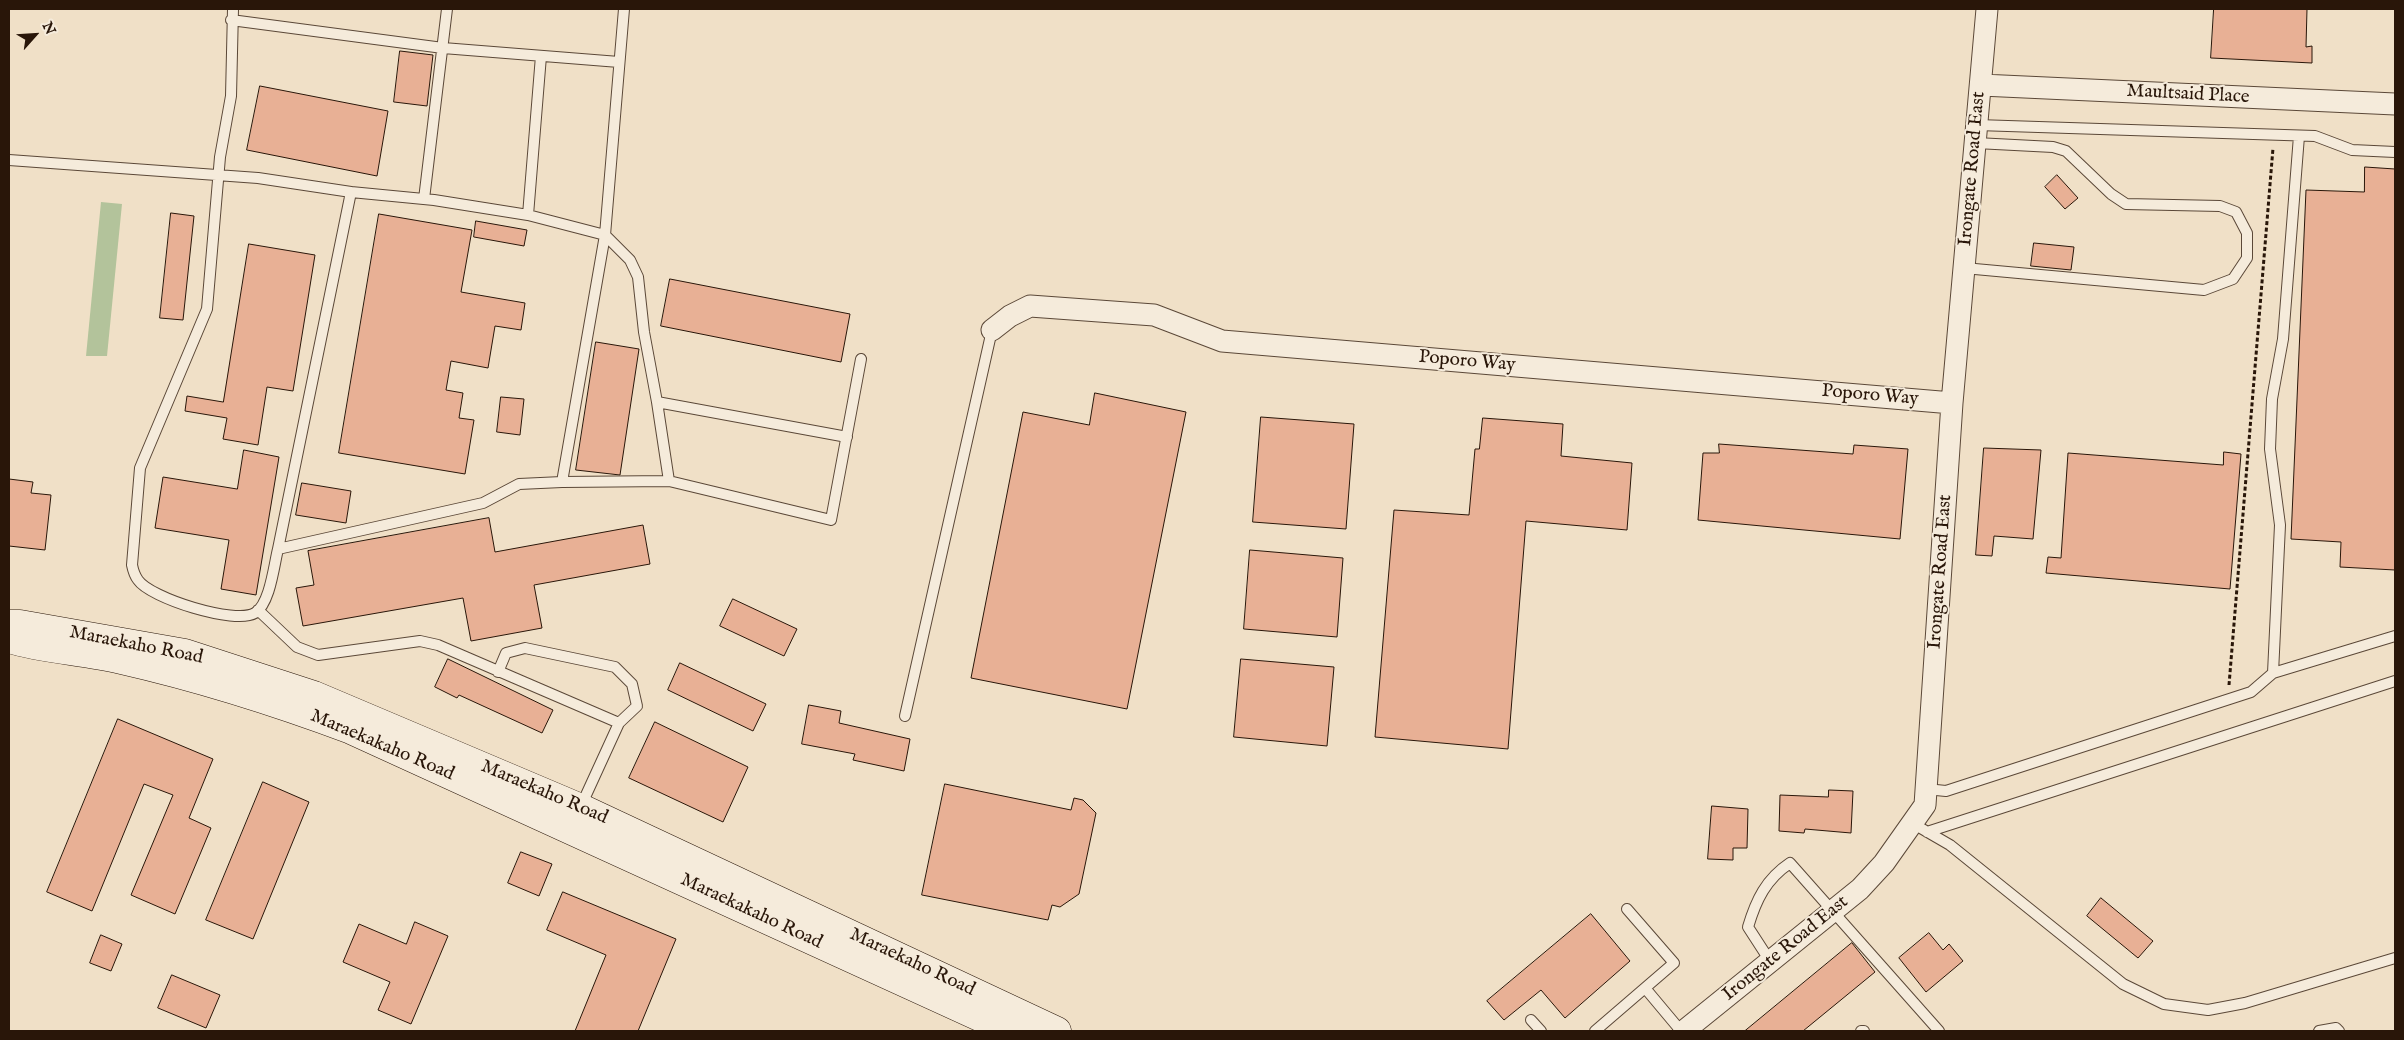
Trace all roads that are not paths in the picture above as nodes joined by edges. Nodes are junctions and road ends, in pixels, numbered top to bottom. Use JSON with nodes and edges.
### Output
{"nodes":[{"id":1,"x":232,"y":9,"type":"edge"},
{"id":2,"x":447,"y":9,"type":"edge"},
{"id":3,"x":624,"y":9,"type":"edge"},
{"id":4,"x":1987,"y":9,"type":"edge"},
{"id":5,"x":231,"y":20,"type":"junction"},
{"id":6,"x":443,"y":48,"type":"junction"},
{"id":7,"x":541,"y":56,"type":"junction"},
{"id":8,"x":619,"y":62,"type":"junction"},
{"id":9,"x":1981,"y":86,"type":"junction"},
{"id":10,"x":2395,"y":104,"type":"edge"},
{"id":11,"x":1976,"y":134,"type":"junction"},
{"id":12,"x":2299,"y":136,"type":"junction"},
{"id":13,"x":2395,"y":152,"type":"edge"},
{"id":14,"x":9,"y":160,"type":"edge"},
{"id":15,"x":218,"y":175,"type":"junction"},
{"id":16,"x":351,"y":192,"type":"junction"},
{"id":17,"x":424,"y":199,"type":"junction"},
{"id":18,"x":528,"y":215,"type":"junction"},
{"id":19,"x":605,"y":235,"type":"junction"},
{"id":20,"x":1964,"y":268,"type":"junction"},
{"id":21,"x":992,"y":330,"type":"joint"},
{"id":22,"x":861,"y":359,"type":"dead end"},
{"id":23,"x":657,"y":402,"type":"junction"},
{"id":24,"x":1952,"y":403,"type":"junction"},
{"id":25,"x":847,"y":437,"type":"junction"},
{"id":26,"x":669,"y":481,"type":"junction"},
{"id":27,"x":562,"y":482,"type":"junction"},
{"id":28,"x":278,"y":549,"type":"junction"},
{"id":29,"x":258,"y":610,"type":"junction"},
{"id":30,"x":9,"y":624,"type":"edge"},
{"id":31,"x":2395,"y":636,"type":"edge"},
{"id":32,"x":9,"y":639,"type":"edge"},
{"id":33,"x":498,"y":672,"type":"junction"},
{"id":34,"x":2273,"y":673,"type":"junction"},
{"id":35,"x":2395,"y":680,"type":"edge"},
{"id":36,"x":905,"y":716,"type":"dead end"},
{"id":37,"x":619,"y":723,"type":"junction"},
{"id":38,"x":1926,"y":790,"type":"junction"},
{"id":39,"x":576,"y":819,"type":"junction"},
{"id":40,"x":1920,"y":827,"type":"junction"},
{"id":41,"x":1627,"y":909,"type":"dead end"},
{"id":42,"x":1833,"y":911,"type":"junction"},
{"id":43,"x":2395,"y":958,"type":"edge"},
{"id":44,"x":1770,"y":961,"type":"junction"},
{"id":45,"x":1645,"y":988,"type":"junction"},
{"id":46,"x":1531,"y":1020,"type":"dead end"},
{"id":47,"x":1009,"y":1026,"type":"edge"},
{"id":48,"x":1935,"y":1030,"type":"edge"},
{"id":49,"x":1056,"y":1031,"type":"edge"},
{"id":50,"x":1541,"y":1031,"type":"edge"},
{"id":51,"x":1595,"y":1031,"type":"edge"},
{"id":52,"x":1683,"y":1031,"type":"edge"},
{"id":53,"x":2319,"y":1031,"type":"edge"},
{"id":54,"x":2339,"y":1031,"type":"edge"}],
"edges":[{"from":1,"to":5,"type":"lane"},
{"from":2,"to":6,"type":"lane"},
{"from":3,"to":8,"type":"lane"},
{"from":4,"to":9,"type":"street","name":"Irongate Road East"},
{"from":5,"to":6,"type":"lane"},
{"from":5,"to":15,"type":"lane"},
{"from":6,"to":7,"type":"lane"},
{"from":6,"to":17,"type":"lane"},
{"from":7,"to":8,"type":"lane"},
{"from":7,"to":18,"type":"lane"},
{"from":8,"to":19,"type":"lane"},
{"from":9,"to":10,"type":"street","name":"Maultsaid Place"},
{"from":9,"to":11,"type":"street","name":"Irongate Road East"},
{"from":11,"to":12,"type":"lane"},
{"from":11,"to":20,"type":"street","name":"Irongate Road East"},
{"from":11,"to":20,"type":"lane"},
{"from":12,"to":13,"type":"lane"},
{"from":12,"to":34,"type":"lane"},
{"from":14,"to":15,"type":"lane"},
{"from":15,"to":16,"type":"lane"},
{"from":15,"to":29,"type":"lane"},
{"from":16,"to":17,"type":"lane"},
{"from":16,"to":28,"type":"lane"},
{"from":17,"to":18,"type":"lane"},
{"from":18,"to":19,"type":"lane"},
{"from":19,"to":23,"type":"lane"},
{"from":19,"to":27,"type":"lane"},
{"from":20,"to":24,"type":"street","name":"Irongate Road East"},
{"from":21,"to":24,"type":"street","name":"Poporo Way"},
{"from":21,"to":36,"type":"lane"},
{"from":22,"to":25,"type":"lane"},
{"from":23,"to":25,"type":"lane"},
{"from":23,"to":26,"type":"lane"},
{"from":24,"to":38,"type":"street","name":"Irongate Road East"},
{"from":25,"to":26,"type":"lane"},
{"from":26,"to":27,"type":"lane"},
{"from":27,"to":28,"type":"lane"},
{"from":28,"to":29,"type":"lane"},
{"from":29,"to":33,"type":"lane"},
{"from":30,"to":39,"type":"main road","name":"Maraekaho Road"},
{"from":31,"to":34,"type":"lane"},
{"from":32,"to":39,"type":"main road","name":"Maraekakaho Road"},
{"from":33,"to":37,"type":"lane"},
{"from":33,"to":37,"type":"lane"},
{"from":34,"to":38,"type":"lane"},
{"from":35,"to":40,"type":"lane"},
{"from":37,"to":39,"type":"lane"},
{"from":38,"to":40,"type":"street","name":"Irongate Road East"},
{"from":39,"to":47,"type":"main road","name":"Maraekaho Road"},
{"from":40,"to":42,"type":"street","name":"Irongate Road East"},
{"from":40,"to":43,"type":"lane"},
{"from":41,"to":45,"type":"lane"},
{"from":42,"to":44,"type":"street","name":"Irongate Road East"},
{"from":42,"to":44,"type":"lane"},
{"from":42,"to":48,"type":"lane"},
{"from":44,"to":52,"type":"street","name":"Irongate Road East"},
{"from":45,"to":51,"type":"lane"},
{"from":45,"to":52,"type":"lane"},
{"from":46,"to":50,"type":"lane"},
{"from":47,"to":49,"type":"main road","name":"Maraekaho Road"},
{"from":53,"to":54,"type":"lane"}]}
